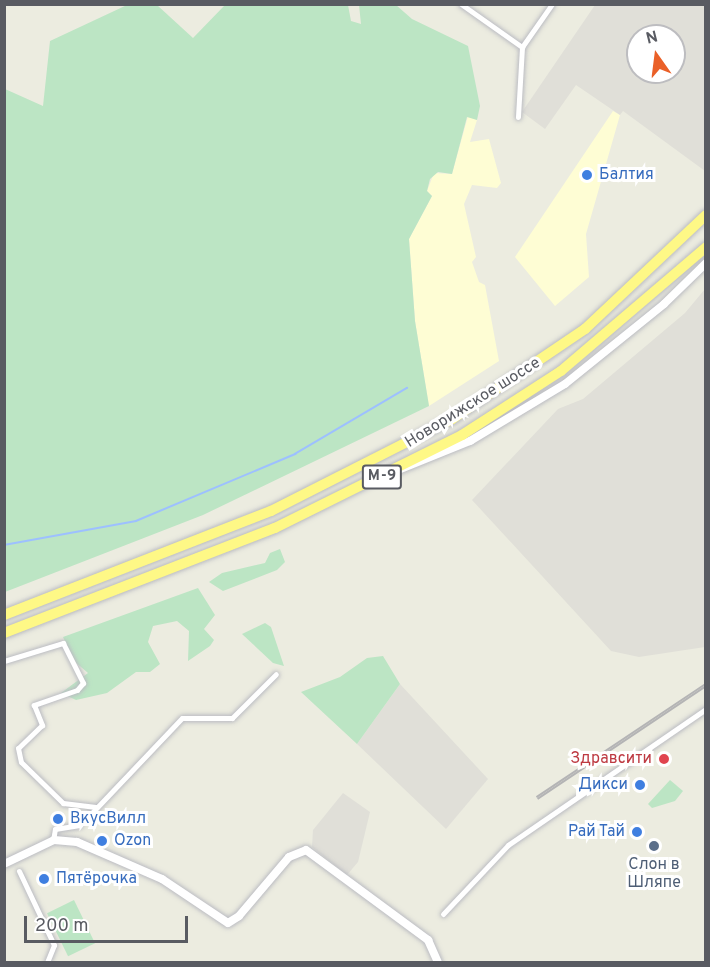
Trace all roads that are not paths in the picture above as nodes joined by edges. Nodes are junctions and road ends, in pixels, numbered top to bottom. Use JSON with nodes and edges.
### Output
{"nodes":[{"id":1,"x":461,"y":4,"type":"edge"},
{"id":2,"x":552,"y":4,"type":"edge"},
{"id":3,"x":522,"y":46,"type":"junction"},
{"id":4,"x":518,"y":117,"type":"dead end"},
{"id":5,"x":705,"y":216,"type":"edge"},
{"id":6,"x":705,"y":247,"type":"edge"},
{"id":7,"x":705,"y":263,"type":"edge"},
{"id":8,"x":394,"y":472,"type":"junction"},
{"id":9,"x":4,"y":615,"type":"edge"},
{"id":10,"x":4,"y":633,"type":"edge"},
{"id":11,"x":4,"y":661,"type":"edge"},
{"id":12,"x":276,"y":674,"type":"dead end"},
{"id":13,"x":705,"y":709,"type":"edge"},
{"id":14,"x":96,"y":807,"type":"junction"},
{"id":15,"x":86,"y":819,"type":"dead end"},
{"id":16,"x":80,"y":825,"type":"dead end"},
{"id":17,"x":53,"y":841,"type":"junction"},
{"id":18,"x":4,"y":864,"type":"edge"},
{"id":19,"x":19,"y":871,"type":"dead end"},
{"id":20,"x":443,"y":914,"type":"dead end"},
{"id":21,"x":47,"y":963,"type":"edge"},
{"id":22,"x":438,"y":963,"type":"edge"}],
"edges":[{"from":1,"to":3,"type":"street"},
{"from":2,"to":3,"type":"street"},
{"from":3,"to":4,"type":"street"},
{"from":5,"to":9,"type":"highway","name":"Новорижское шоссе","number":"М-9"},
{"from":6,"to":8,"type":"highway","name":"Новорижское шоссе","number":"М-9"},
{"from":7,"to":8,"type":"street"},
{"from":8,"to":10,"type":"highway","name":"Новорижское шоссе","number":"М-9"},
{"from":11,"to":14,"type":"street"},
{"from":12,"to":14,"type":"street"},
{"from":13,"to":20,"type":"street"},
{"from":14,"to":15,"type":"street"},
{"from":16,"to":17,"type":"street"},
{"from":17,"to":18,"type":"street"},
{"from":17,"to":22,"type":"street"},
{"from":19,"to":21,"type":"street"}]}
